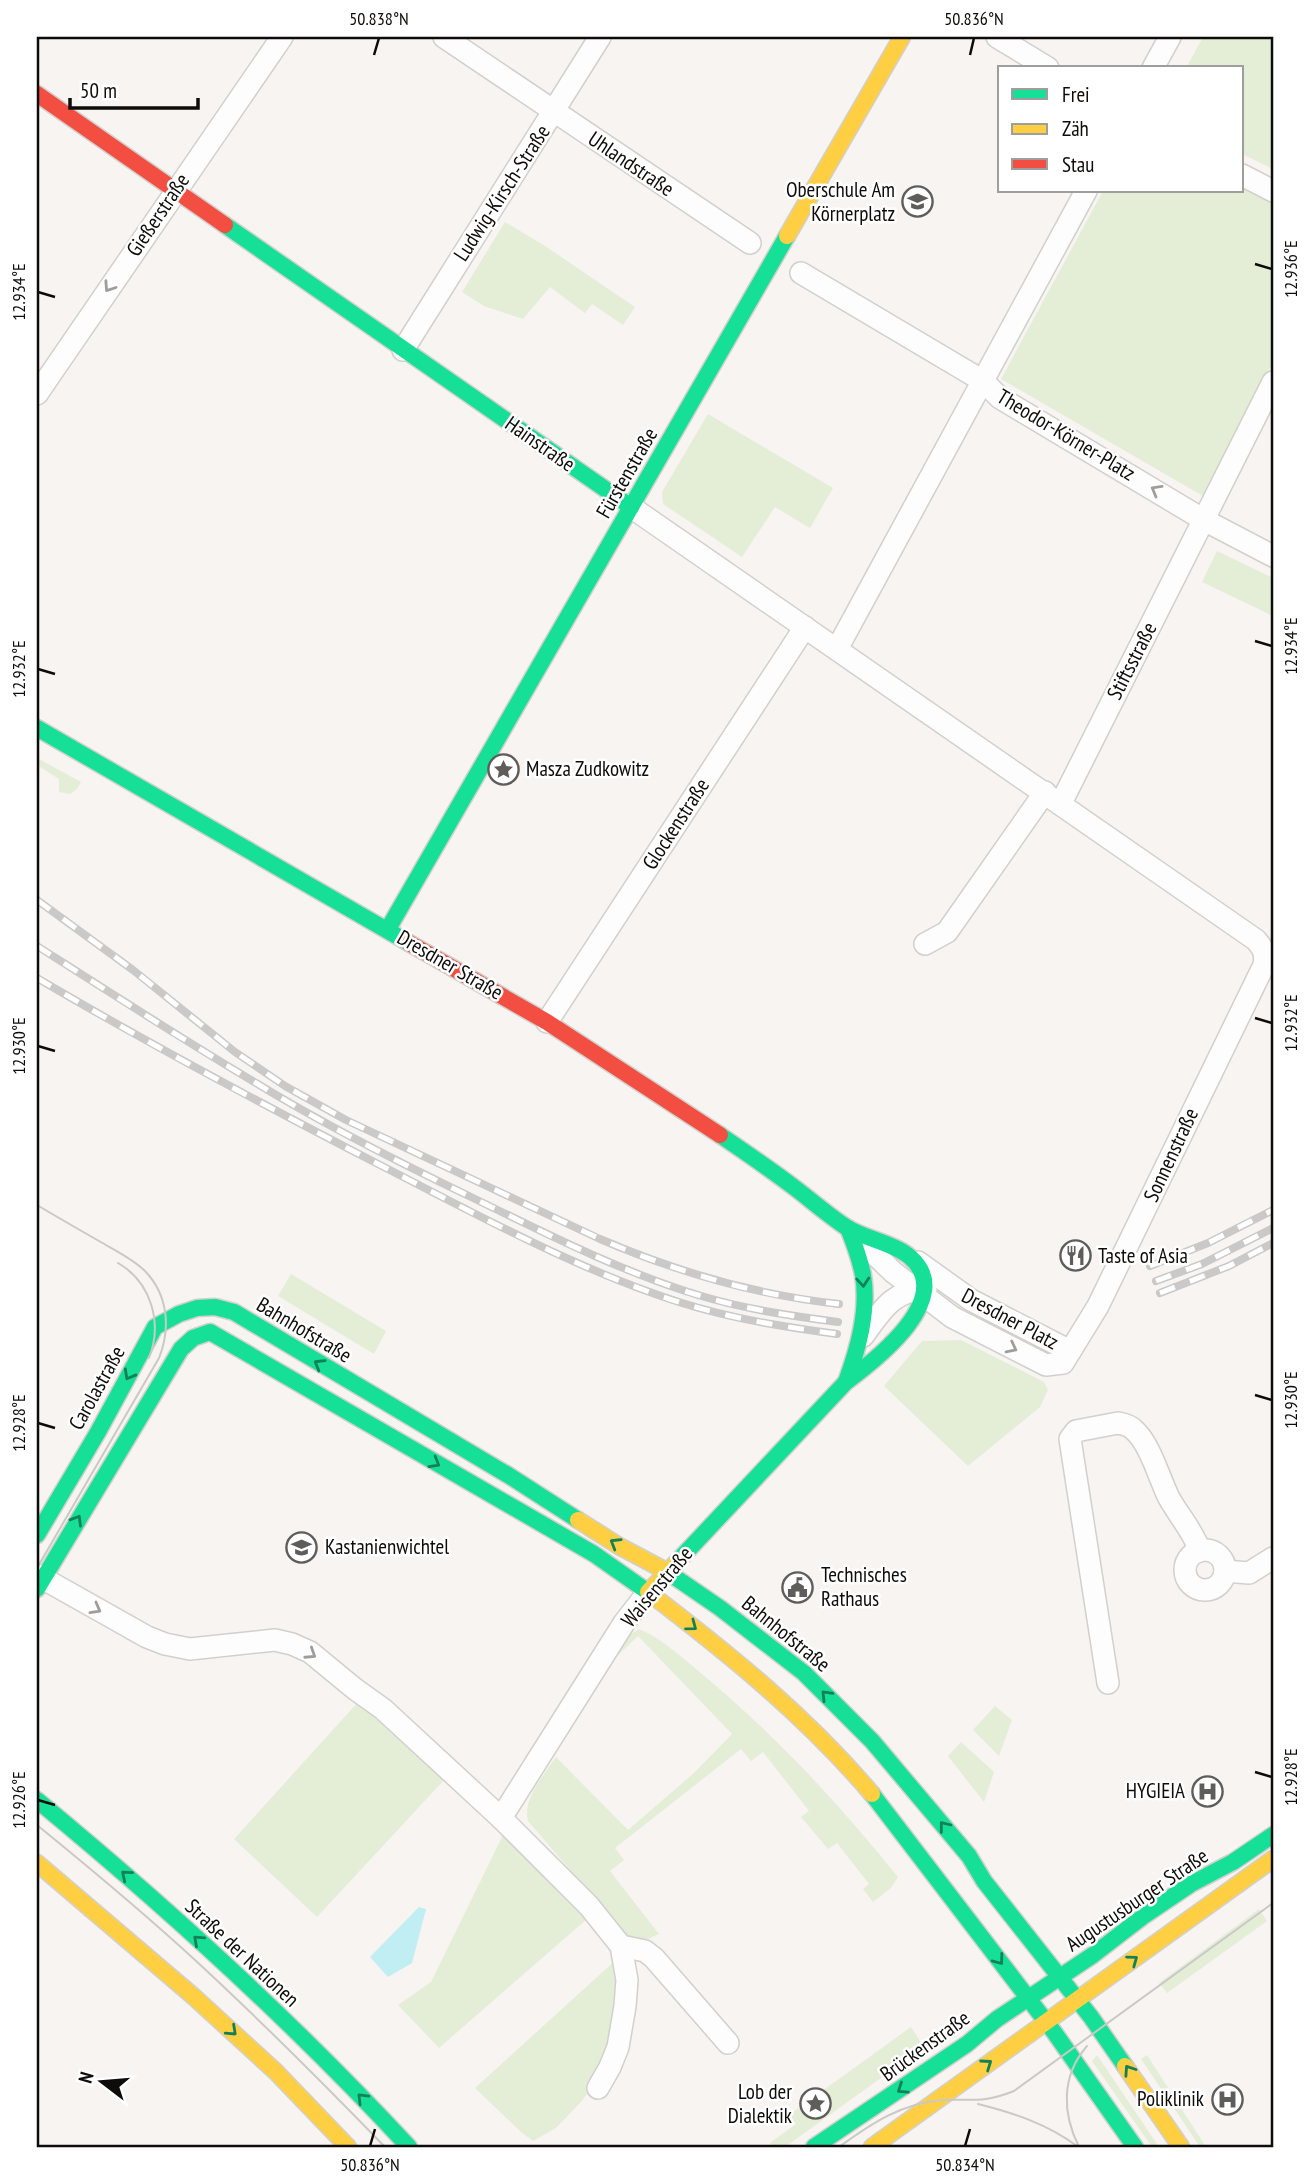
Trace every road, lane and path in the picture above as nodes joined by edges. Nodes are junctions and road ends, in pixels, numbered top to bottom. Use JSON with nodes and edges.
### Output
{"nodes":[{"id":1,"x":282,"y":37,"type":"edge"},
{"id":2,"x":444,"y":37,"type":"edge"},
{"id":3,"x":600,"y":37,"type":"edge"},
{"id":4,"x":902,"y":37,"type":"edge"},
{"id":5,"x":998,"y":37,"type":"edge"},
{"id":6,"x":1170,"y":37,"type":"edge"},
{"id":7,"x":1045,"y":66,"type":"edge"},
{"id":8,"x":1154,"y":66,"type":"edge"},
{"id":9,"x":37,"y":94,"type":"edge"},
{"id":10,"x":554,"y":112,"type":"junction"},
{"id":11,"x":1244,"y":176,"type":"edge"},
{"id":12,"x":175,"y":190,"type":"junction"},
{"id":13,"x":1273,"y":191,"type":"edge"},
{"id":14,"x":1085,"y":192,"type":"edge"},
{"id":15,"x":750,"y":243,"type":"dead end"},
{"id":16,"x":800,"y":274,"type":"dead end"},
{"id":17,"x":402,"y":349,"type":"junction"},
{"id":18,"x":983,"y":381,"type":"junction"},
{"id":19,"x":1273,"y":382,"type":"edge"},
{"id":20,"x":37,"y":394,"type":"edge"},
{"id":21,"x":631,"y":507,"type":"junction"},
{"id":22,"x":1204,"y":520,"type":"junction"},
{"id":23,"x":1273,"y":556,"type":"edge"},
{"id":24,"x":805,"y":627,"type":"junction"},
{"id":25,"x":837,"y":649,"type":"junction"},
{"id":26,"x":37,"y":728,"type":"edge"},
{"id":27,"x":1053,"y":798,"type":"junction"},
{"id":28,"x":388,"y":929,"type":"junction"},
{"id":29,"x":925,"y":944,"type":"dead end"},
{"id":30,"x":1266,"y":956,"type":"joint"},
{"id":31,"x":547,"y":1022,"type":"junction"},
{"id":32,"x":848,"y":1228,"type":"junction"},
{"id":33,"x":908,"y":1255,"type":"junction"},
{"id":34,"x":921,"y":1292,"type":"junction"},
{"id":35,"x":963,"y":1296,"type":"junction"},
{"id":36,"x":226,"y":1308,"type":"joint"},
{"id":37,"x":951,"y":1317,"type":"joint"},
{"id":38,"x":860,"y":1340,"type":"junction"},
{"id":39,"x":1070,"y":1351,"type":"junction"},
{"id":40,"x":846,"y":1382,"type":"junction"},
{"id":41,"x":37,"y":1535,"type":"edge"},
{"id":42,"x":1200,"y":1551,"type":"junction"},
{"id":43,"x":1273,"y":1558,"type":"edge"},
{"id":44,"x":666,"y":1571,"type":"junction"},
{"id":45,"x":1225,"y":1571,"type":"junction"},
{"id":46,"x":39,"y":1581,"type":"edge"},
{"id":47,"x":648,"y":1592,"type":"junction"},
{"id":48,"x":1108,"y":1683,"type":"dead end"},
{"id":49,"x":37,"y":1800,"type":"edge"},
{"id":50,"x":501,"y":1818,"type":"junction"},
{"id":51,"x":1273,"y":1835,"type":"edge"},
{"id":52,"x":1273,"y":1859,"type":"edge"},
{"id":53,"x":37,"y":1863,"type":"edge"},
{"id":54,"x":621,"y":1946,"type":"junction"},
{"id":55,"x":1060,"y":1978,"type":"junction"},
{"id":56,"x":1029,"y":1999,"type":"junction"},
{"id":57,"x":1079,"y":2001,"type":"junction"},
{"id":58,"x":1047,"y":2024,"type":"junction"},
{"id":59,"x":728,"y":2043,"type":"dead end"},
{"id":60,"x":598,"y":2088,"type":"dead end"},
{"id":61,"x":348,"y":2147,"type":"edge"},
{"id":62,"x":409,"y":2147,"type":"edge"},
{"id":63,"x":814,"y":2147,"type":"edge"},
{"id":64,"x":872,"y":2147,"type":"edge"},
{"id":65,"x":1135,"y":2147,"type":"edge"},
{"id":66,"x":1181,"y":2147,"type":"edge"}],
"edges":[{"from":1,"to":12,"type":"street","name":"Gießerstraße"},
{"from":2,"to":10,"type":"street","name":"Uhlandstraße"},
{"from":3,"to":10,"type":"street","name":"Ludwig-Kirsch-Straße"},
{"from":4,"to":21,"type":"main road","name":"Fürstenstraße"},
{"from":5,"to":7,"type":"street"},
{"from":6,"to":8,"type":"street"},
{"from":9,"to":12,"type":"main road","name":"Hainstraße"},
{"from":10,"to":15,"type":"street","name":"Uhlandstraße"},
{"from":10,"to":17,"type":"street","name":"Ludwig-Kirsch-Straße"},
{"from":11,"to":13,"type":"street"},
{"from":12,"to":17,"type":"main road","name":"Hainstraße"},
{"from":12,"to":20,"type":"street","name":"Gießerstraße","one_way":true},
{"from":14,"to":18,"type":"street","name":"Theodor-Körner-Platz"},
{"from":16,"to":18,"type":"street"},
{"from":17,"to":21,"type":"main road","name":"Hainstraße"},
{"from":22,"to":18,"type":"street","name":"Theodor-Körner-Platz","one_way":true},
{"from":18,"to":25,"type":"street"},
{"from":19,"to":22,"type":"street"},
{"from":21,"to":24,"type":"street","name":"Hainstraße"},
{"from":21,"to":28,"type":"main road","name":"Fürstenstraße"},
{"from":22,"to":23,"type":"street","name":"Theodor-Körner-Platz"},
{"from":22,"to":27,"type":"street","name":"Stiftsstraße"},
{"from":24,"to":25,"type":"street","name":"Hainstraße"},
{"from":24,"to":31,"type":"street","name":"Glockenstraße"},
{"from":25,"to":27,"type":"street","name":"Hainstraße"},
{"from":26,"to":28,"type":"main road","name":"Dresdner Straße"},
{"from":27,"to":29,"type":"street"},
{"from":27,"to":30,"type":"street","name":"Hainstraße"},
{"from":28,"to":31,"type":"main road","name":"Dresdner Straße"},
{"from":30,"to":39,"type":"street","name":"Sonnenstraße"},
{"from":31,"to":32,"type":"main road","name":"Dresdner Straße"},
{"from":32,"to":33,"type":"main road","name":"Dresdner Straße"},
{"from":32,"to":34,"type":"street","name":"Dresdner Straße"},
{"from":32,"to":38,"type":"main road","one_way":true},
{"from":33,"to":34,"type":"main road"},
{"from":33,"to":35,"type":"street","name":"Dresdner Platz"},
{"from":34,"to":35,"type":"street"},
{"from":34,"to":37,"type":"street","name":"Dresdner Straße"},
{"from":34,"to":38,"type":"street","name":"Waisenstraße"},
{"from":34,"to":40,"type":"main road","name":"Waisenstraße"},
{"from":35,"to":39,"type":"street","name":"Dresdner Platz"},
{"from":36,"to":41,"type":"main road","name":"Carolastraße","one_way":true},
{"from":44,"to":36,"type":"main road","name":"Bahnhofstraße","one_way":true},
{"from":37,"to":39,"type":"street","name":"Dresdner Platz","one_way":true},
{"from":38,"to":40,"type":"main road","name":"Waisenstraße"},
{"from":40,"to":44,"type":"main road","name":"Waisenstraße"},
{"from":42,"to":45,"type":"street"},
{"from":42,"to":45,"type":"street"},
{"from":42,"to":48,"type":"street"},
{"from":43,"to":45,"type":"street"},
{"from":44,"to":47,"type":"main road","name":"Waisenstraße"},
{"from":55,"to":44,"type":"main road","name":"Bahnhofstraße","one_way":true},
{"from":46,"to":47,"type":"main road","one_way":true},
{"from":46,"to":50,"type":"street","one_way":true},
{"from":47,"to":50,"type":"street","name":"Waisenstraße"},
{"from":47,"to":56,"type":"main road","one_way":true},
{"from":62,"to":49,"type":"main road","name":"Straße der Nationen","one_way":true},
{"from":50,"to":54,"type":"street"},
{"from":51,"to":55,"type":"main road","name":"Augustusburger Straße"},
{"from":57,"to":52,"type":"main road","name":"Augustusburger Straße","one_way":true},
{"from":53,"to":61,"type":"main road","one_way":true},
{"from":54,"to":59,"type":"street"},
{"from":54,"to":60,"type":"street"},
{"from":55,"to":56,"type":"main road","name":"Brückenstraße"},
{"from":55,"to":57,"type":"main road","name":"Bahnhofstraße"},
{"from":56,"to":58,"type":"main road"},
{"from":56,"to":63,"type":"main road","name":"Brückenstraße","one_way":true},
{"from":57,"to":58,"type":"main road"},
{"from":66,"to":57,"type":"main road","name":"Bahnhofstraße","one_way":true},
{"from":64,"to":58,"type":"main road","one_way":true},
{"from":58,"to":65,"type":"main road"}]}
